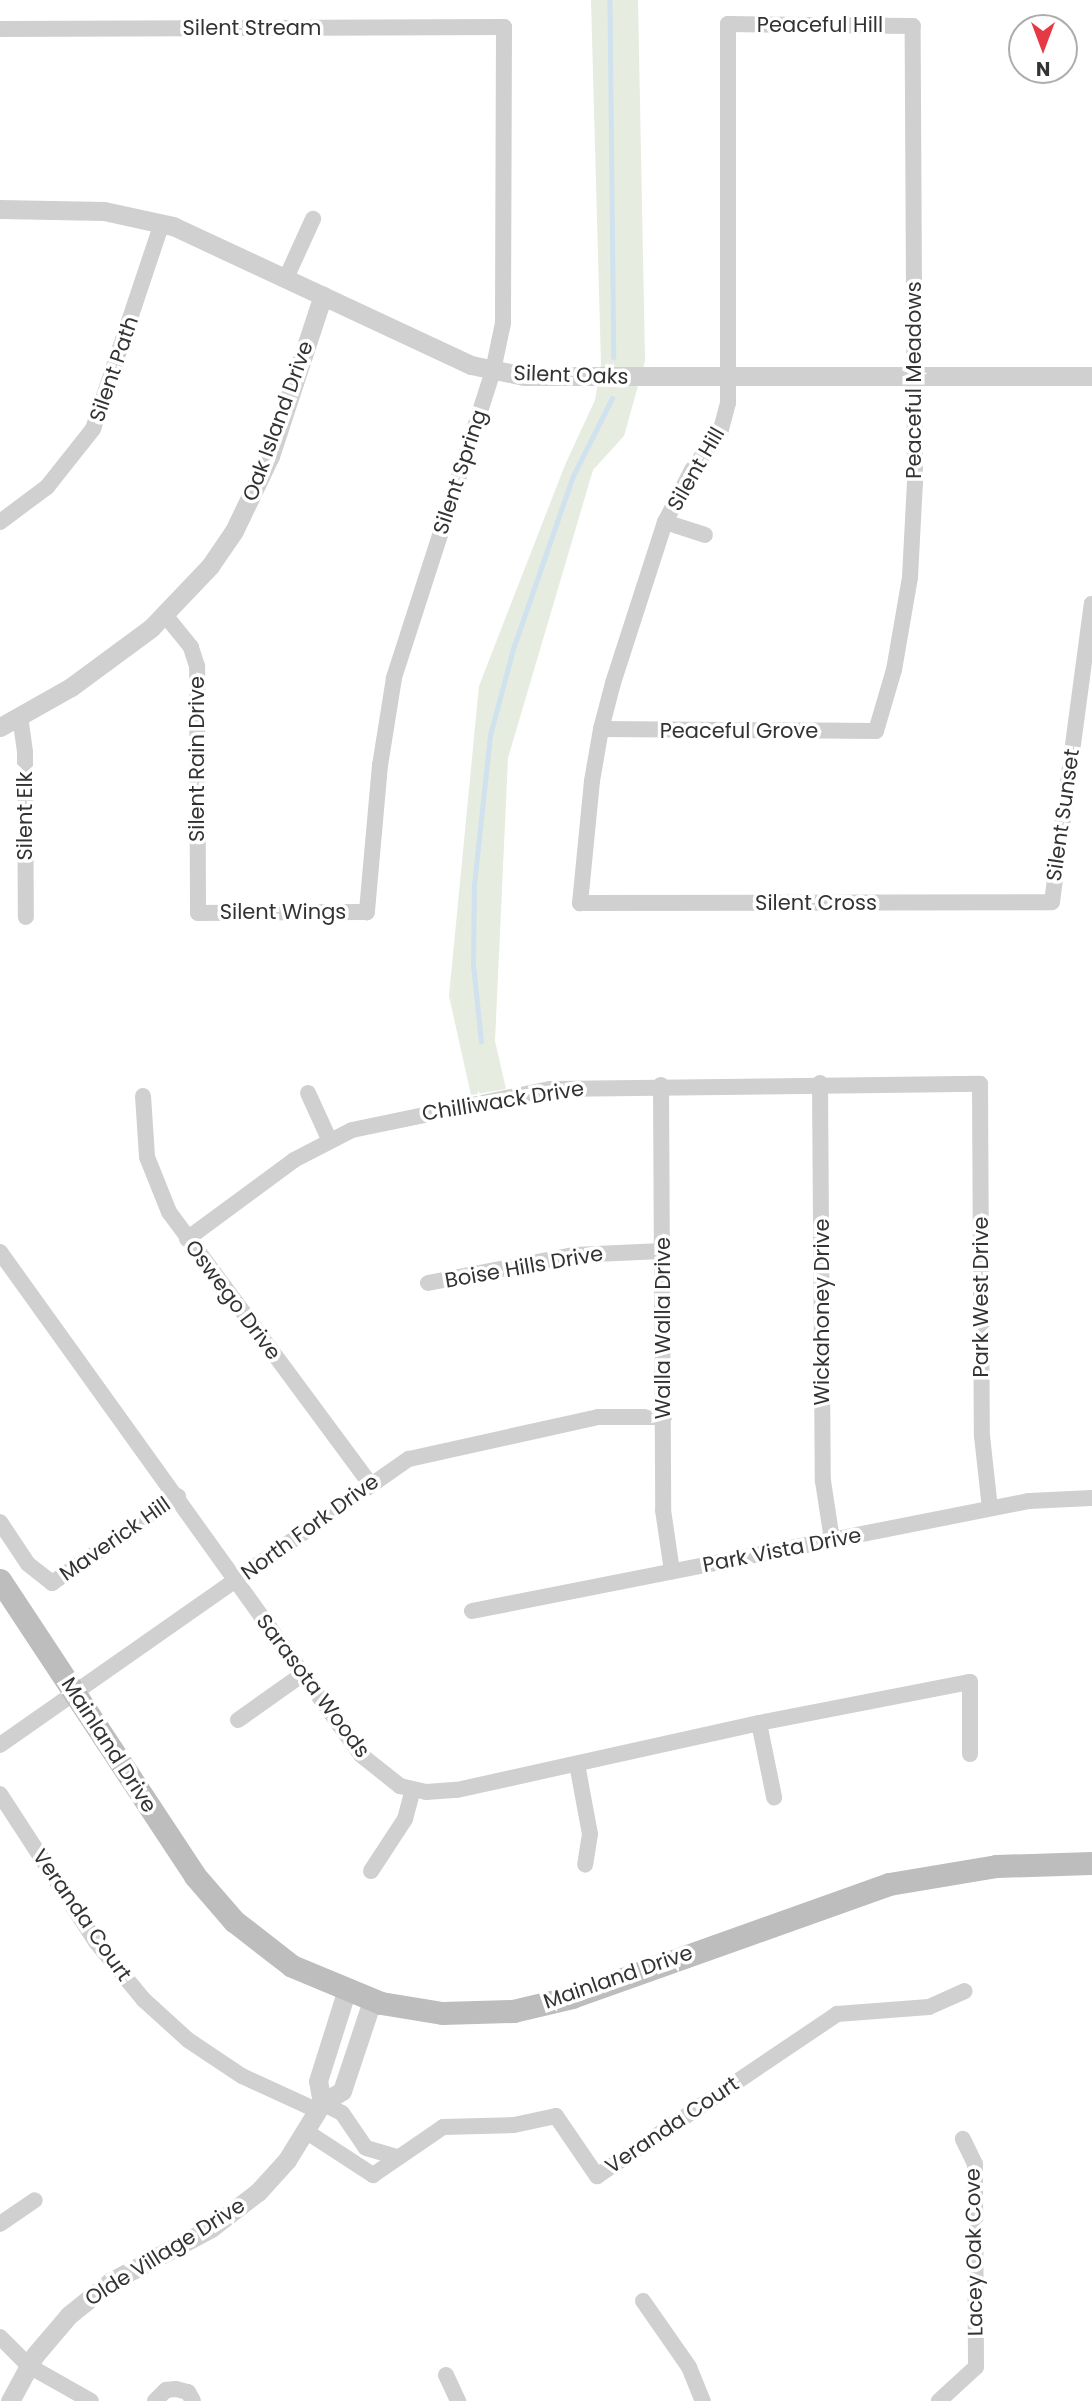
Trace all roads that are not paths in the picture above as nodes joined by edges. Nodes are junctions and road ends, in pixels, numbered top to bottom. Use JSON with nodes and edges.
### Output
{"nodes":[{"id":1,"x":728,"y":24,"type":"joint"},
{"id":2,"x":913,"y":26,"type":"joint"},
{"id":3,"x":504,"y":27,"type":"joint"},
{"id":4,"x":0,"y":29,"type":"edge"},
{"id":5,"x":0,"y":209,"type":"edge"},
{"id":6,"x":313,"y":219,"type":"dead end"},
{"id":7,"x":162,"y":223,"type":"junction"},
{"id":8,"x":286,"y":276,"type":"junction"},
{"id":9,"x":323,"y":295,"type":"junction"},
{"id":10,"x":493,"y":371,"type":"junction"},
{"id":11,"x":1092,"y":376,"type":"edge"},
{"id":12,"x":728,"y":377,"type":"junction"},
{"id":13,"x":914,"y":377,"type":"junction"},
{"id":14,"x":0,"y":522,"type":"edge"},
{"id":15,"x":665,"y":523,"type":"junction"},
{"id":16,"x":705,"y":536,"type":"dead end"},
{"id":17,"x":1092,"y":604,"type":"edge"},
{"id":18,"x":165,"y":615,"type":"junction"},
{"id":19,"x":20,"y":716,"type":"junction"},
{"id":20,"x":0,"y":727,"type":"edge"},
{"id":21,"x":601,"y":729,"type":"junction"},
{"id":22,"x":876,"y":731,"type":"joint"},
{"id":23,"x":1052,"y":902,"type":"joint"},
{"id":24,"x":580,"y":904,"type":"joint"},
{"id":25,"x":198,"y":912,"type":"joint"},
{"id":26,"x":367,"y":912,"type":"joint"},
{"id":27,"x":26,"y":917,"type":"dead end"},
{"id":28,"x":820,"y":1083,"type":"junction"},
{"id":29,"x":980,"y":1084,"type":"joint"},
{"id":30,"x":661,"y":1085,"type":"junction"},
{"id":31,"x":308,"y":1093,"type":"dead end"},
{"id":32,"x":143,"y":1096,"type":"dead end"},
{"id":33,"x":329,"y":1139,"type":"junction"},
{"id":34,"x":187,"y":1239,"type":"junction"},
{"id":35,"x":662,"y":1251,"type":"junction"},
{"id":36,"x":0,"y":1252,"type":"edge"},
{"id":37,"x":428,"y":1283,"type":"dead end"},
{"id":38,"x":664,"y":1417,"type":"junction"},
{"id":39,"x":370,"y":1484,"type":"junction"},
{"id":40,"x":178,"y":1496,"type":"junction"},
{"id":41,"x":1092,"y":1498,"type":"edge"},
{"id":42,"x":990,"y":1508,"type":"junction"},
{"id":43,"x":0,"y":1521,"type":"edge"},
{"id":44,"x":832,"y":1540,"type":"junction"},
{"id":45,"x":672,"y":1571,"type":"junction"},
{"id":46,"x":0,"y":1580,"type":"edge"},
{"id":47,"x":234,"y":1582,"type":"junction"},
{"id":48,"x":472,"y":1611,"type":"dead end"},
{"id":49,"x":303,"y":1674,"type":"junction"},
{"id":50,"x":76,"y":1695,"type":"junction"},
{"id":51,"x":238,"y":1720,"type":"dead end"},
{"id":52,"x":760,"y":1723,"type":"junction"},
{"id":53,"x":0,"y":1745,"type":"edge"},
{"id":54,"x":970,"y":1754,"type":"dead end"},
{"id":55,"x":577,"y":1764,"type":"junction"},
{"id":56,"x":413,"y":1790,"type":"junction"},
{"id":57,"x":0,"y":1794,"type":"edge"},
{"id":58,"x":774,"y":1797,"type":"dead end"},
{"id":59,"x":1092,"y":1863,"type":"edge"},
{"id":60,"x":585,"y":1865,"type":"dead end"},
{"id":61,"x":370,"y":1871,"type":"dead end"},
{"id":62,"x":965,"y":1991,"type":"dead end"},
{"id":63,"x":346,"y":1992,"type":"junction"},
{"id":64,"x":372,"y":2001,"type":"junction"},
{"id":65,"x":320,"y":2107,"type":"junction"},
{"id":66,"x":307,"y":2132,"type":"junction"},
{"id":67,"x":963,"y":2139,"type":"dead end"},
{"id":68,"x":397,"y":2157,"type":"junction"},
{"id":69,"x":35,"y":2200,"type":"dead end"},
{"id":70,"x":0,"y":2224,"type":"edge"},
{"id":71,"x":643,"y":2301,"type":"dead end"},
{"id":72,"x":0,"y":2337,"type":"edge"},
{"id":73,"x":29,"y":2366,"type":"junction"},
{"id":74,"x":446,"y":2375,"type":"dead end"},
{"id":75,"x":10,"y":2401,"type":"edge"},
{"id":76,"x":91,"y":2401,"type":"edge"},
{"id":77,"x":155,"y":2401,"type":"edge"},
{"id":78,"x":193,"y":2401,"type":"edge"},
{"id":79,"x":458,"y":2401,"type":"edge"},
{"id":80,"x":703,"y":2401,"type":"edge"},
{"id":81,"x":939,"y":2401,"type":"edge"}],
"edges":[{"from":1,"to":2,"type":"street","name":"Peaceful Hill"},
{"from":1,"to":12,"type":"street","name":"Silent Hill"},
{"from":2,"to":13,"type":"street","name":"Peaceful Meadows"},
{"from":3,"to":4,"type":"street","name":"Silent Stream"},
{"from":3,"to":10,"type":"street","name":"Silent Spring"},
{"from":5,"to":7,"type":"street","name":"Silent Oaks"},
{"from":6,"to":8,"type":"street"},
{"from":7,"to":8,"type":"street","name":"Silent Oaks"},
{"from":7,"to":14,"type":"street","name":"Silent Path"},
{"from":8,"to":9,"type":"street","name":"Silent Oaks"},
{"from":9,"to":10,"type":"street","name":"Silent Oaks"},
{"from":9,"to":18,"type":"street","name":"Oak Island Drive"},
{"from":10,"to":12,"type":"street","name":"Silent Oaks"},
{"from":10,"to":26,"type":"street","name":"Silent Spring"},
{"from":11,"to":13,"type":"street","name":"Silent Oaks"},
{"from":12,"to":13,"type":"street","name":"Silent Oaks"},
{"from":12,"to":15,"type":"street","name":"Silent Hill"},
{"from":13,"to":22,"type":"street","name":"Peaceful Meadows"},
{"from":15,"to":16,"type":"street"},
{"from":15,"to":21,"type":"street","name":"Silent Hill"},
{"from":17,"to":23,"type":"street","name":"Silent Sunset"},
{"from":18,"to":19,"type":"street","name":"Oak Island Drive"},
{"from":18,"to":25,"type":"street","name":"Silent Rain Drive"},
{"from":19,"to":20,"type":"street","name":"Oak Island Drive"},
{"from":19,"to":27,"type":"street","name":"Silent Elk"},
{"from":21,"to":22,"type":"street","name":"Peaceful Grove"},
{"from":21,"to":24,"type":"street","name":"Silent Hill"},
{"from":23,"to":24,"type":"street","name":"Silent Cross"},
{"from":25,"to":26,"type":"street","name":"Silent Wings"},
{"from":28,"to":29,"type":"street","name":"Chilliwack Drive"},
{"from":28,"to":30,"type":"street","name":"Chilliwack Drive"},
{"from":28,"to":44,"type":"street","name":"Wickahoney Drive"},
{"from":29,"to":42,"type":"street","name":"Park West Drive"},
{"from":30,"to":33,"type":"street","name":"Chilliwack Drive"},
{"from":30,"to":35,"type":"street","name":"Walla Walla Drive"},
{"from":31,"to":33,"type":"street"},
{"from":32,"to":34,"type":"street","name":"Oswego Drive"},
{"from":33,"to":34,"type":"street","name":"Chilliwack Drive"},
{"from":34,"to":39,"type":"street","name":"Oswego Drive"},
{"from":35,"to":37,"type":"street","name":"Boise Hills Drive"},
{"from":35,"to":38,"type":"street","name":"Walla Walla Drive"},
{"from":36,"to":40,"type":"street","name":"Sarasota Woods"},
{"from":38,"to":39,"type":"street","name":"North Fork Drive"},
{"from":38,"to":45,"type":"street","name":"Walla Walla Drive"},
{"from":39,"to":47,"type":"street","name":"North Fork Drive"},
{"from":40,"to":43,"type":"street","name":"Maverick Hill"},
{"from":40,"to":47,"type":"street","name":"Sarasota Woods"},
{"from":41,"to":42,"type":"street","name":"Park Vista Drive"},
{"from":42,"to":44,"type":"street","name":"Park Vista Drive"},
{"from":44,"to":45,"type":"street","name":"Park Vista Drive"},
{"from":45,"to":48,"type":"street","name":"Park Vista Drive"},
{"from":46,"to":50,"type":"main road","name":"Mainland Drive"},
{"from":47,"to":49,"type":"street","name":"Sarasota Woods"},
{"from":47,"to":50,"type":"street","name":"North Fork Drive"},
{"from":49,"to":51,"type":"street"},
{"from":49,"to":56,"type":"street","name":"Sarasota Woods"},
{"from":50,"to":53,"type":"street","name":"North Fork Drive"},
{"from":50,"to":63,"type":"main road","name":"Mainland Drive"},
{"from":52,"to":54,"type":"street","name":"Sarasota Woods"},
{"from":52,"to":55,"type":"street","name":"Sarasota Woods"},
{"from":52,"to":58,"type":"street"},
{"from":55,"to":56,"type":"street","name":"Sarasota Woods"},
{"from":55,"to":60,"type":"street"},
{"from":56,"to":61,"type":"street"},
{"from":57,"to":65,"type":"street","name":"Veranda Court"},
{"from":59,"to":64,"type":"main road","name":"Mainland Drive"},
{"from":62,"to":68,"type":"street","name":"Veranda Court"},
{"from":63,"to":64,"type":"main road","name":"Mainland Drive"},
{"from":63,"to":65,"type":"street","name":"Olde Village Drive"},
{"from":64,"to":65,"type":"street","name":"Olde Village Drive"},
{"from":65,"to":66,"type":"street","name":"Olde Village Drive"},
{"from":65,"to":68,"type":"street","name":"Veranda Court"},
{"from":66,"to":68,"type":"street","name":"Veranda Court"},
{"from":66,"to":73,"type":"street","name":"Olde Village Drive"},
{"from":67,"to":81,"type":"street","name":"Lacey Oak Cove"},
{"from":69,"to":70,"type":"street"},
{"from":71,"to":80,"type":"street"},
{"from":72,"to":73,"type":"street"},
{"from":73,"to":75,"type":"street","name":"Olde Village Drive"},
{"from":73,"to":76,"type":"street"},
{"from":74,"to":79,"type":"street"},
{"from":77,"to":78,"type":"street"}]}
